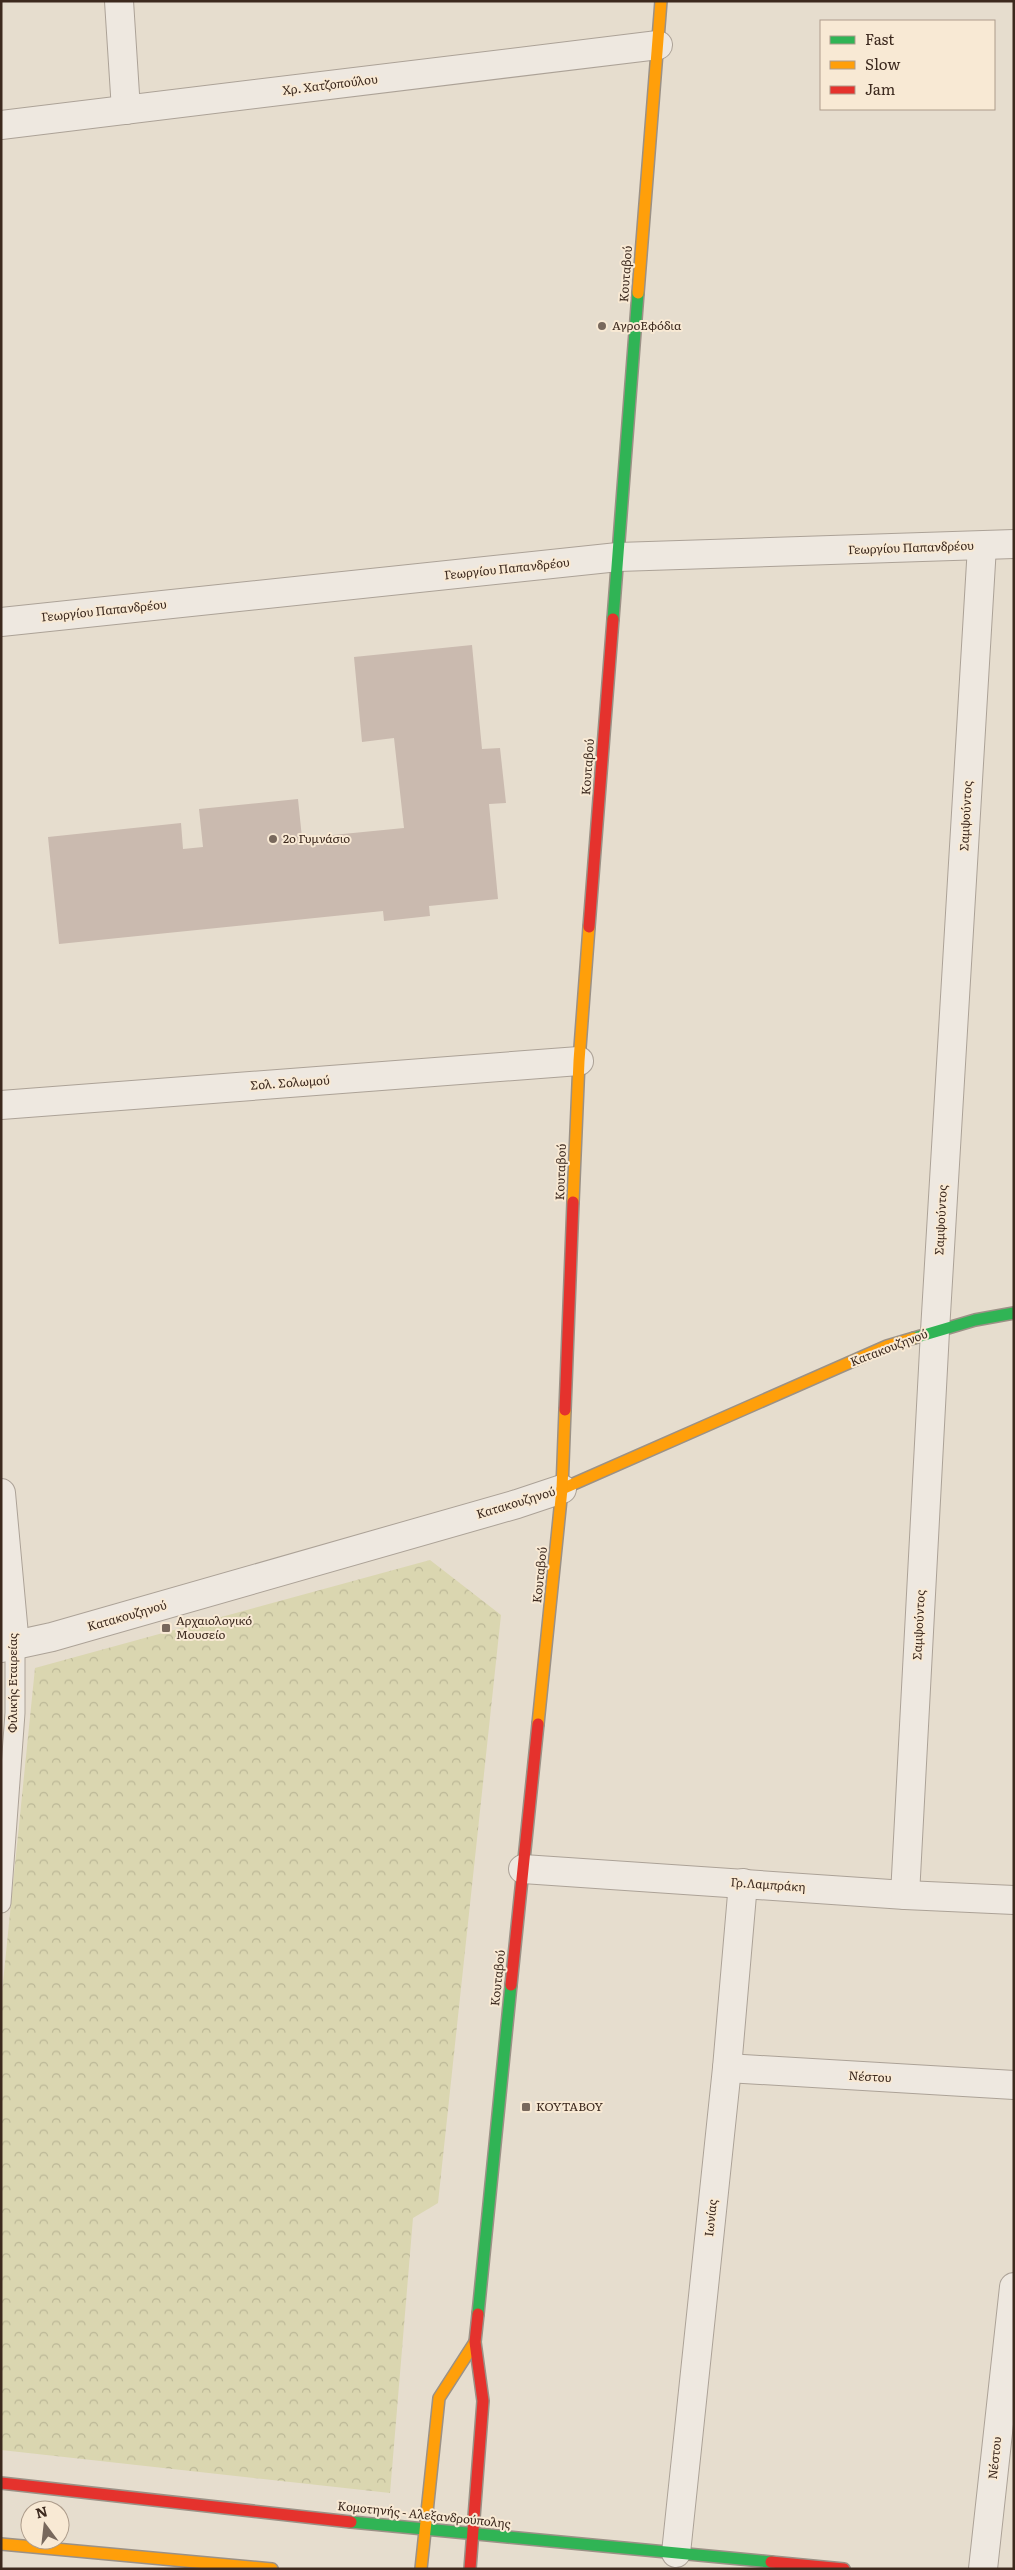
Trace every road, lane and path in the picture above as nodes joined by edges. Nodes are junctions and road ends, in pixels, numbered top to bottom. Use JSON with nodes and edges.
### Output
{"nodes":[{"id":1,"x":120,"y":1,"type":"edge"},
{"id":2,"x":661,"y":1,"type":"edge"},
{"id":3,"x":658,"y":45,"type":"junction"},
{"id":4,"x":126,"y":110,"type":"junction"},
{"id":5,"x":1,"y":125,"type":"edge"},
{"id":6,"x":1014,"y":544,"type":"edge"},
{"id":7,"x":982,"y":546,"type":"junction"},
{"id":8,"x":618,"y":557,"type":"junction"},
{"id":9,"x":1,"y":622,"type":"edge"},
{"id":10,"x":579,"y":1061,"type":"junction"},
{"id":11,"x":1,"y":1105,"type":"edge"},
{"id":12,"x":1014,"y":1313,"type":"edge"},
{"id":13,"x":935,"y":1331,"type":"junction"},
{"id":14,"x":562,"y":1489,"type":"junction"},
{"id":15,"x":1,"y":1493,"type":"edge"},
{"id":16,"x":8,"y":1647,"type":"edge"},
{"id":17,"x":523,"y":1869,"type":"junction"},
{"id":18,"x":743,"y":1883,"type":"junction"},
{"id":19,"x":905,"y":1895,"type":"junction"},
{"id":20,"x":1014,"y":1900,"type":"edge"},
{"id":21,"x":1,"y":1903,"type":"edge"},
{"id":22,"x":727,"y":2068,"type":"junction"},
{"id":23,"x":1014,"y":2085,"type":"edge"},
{"id":24,"x":1014,"y":2287,"type":"edge"},
{"id":25,"x":475,"y":2342,"type":"junction"},
{"id":26,"x":1,"y":2483,"type":"edge"},
{"id":27,"x":425,"y":2530,"type":"junction"},
{"id":28,"x":473,"y":2534,"type":"junction"},
{"id":29,"x":1,"y":2544,"type":"edge"},
{"id":30,"x":676,"y":2553,"type":"junction"},
{"id":31,"x":272,"y":2569,"type":"edge"},
{"id":32,"x":421,"y":2569,"type":"edge"},
{"id":33,"x":470,"y":2569,"type":"edge"},
{"id":34,"x":844,"y":2569,"type":"edge"},
{"id":35,"x":983,"y":2569,"type":"edge"}],
"edges":[{"from":1,"to":4,"type":"street"},
{"from":2,"to":3,"type":"street","name":"Κουταβού"},
{"from":3,"to":4,"type":"street","name":"Χρ. Χατζοπούλου"},
{"from":3,"to":8,"type":"street","name":"Κουταβού"},
{"from":4,"to":5,"type":"street","name":"Χρ. Χατζοπούλου"},
{"from":6,"to":7,"type":"street","name":"Γεωργίου Παπανδρέου"},
{"from":7,"to":8,"type":"street","name":"Γεωργίου Παπανδρέου"},
{"from":7,"to":13,"type":"street","name":"Σαμψούντος"},
{"from":8,"to":9,"type":"street","name":"Γεωργίου Παπανδρέου"},
{"from":8,"to":10,"type":"street","name":"Κουταβού"},
{"from":10,"to":11,"type":"street","name":"Σολ. Σολωμού"},
{"from":10,"to":14,"type":"street","name":"Κουταβού"},
{"from":12,"to":13,"type":"street","name":"Κατακουζηνού"},
{"from":13,"to":14,"type":"street","name":"Κατακουζηνού"},
{"from":13,"to":19,"type":"street","name":"Σαμψούντος"},
{"from":14,"to":16,"type":"street","name":"Κατακουζηνού"},
{"from":14,"to":17,"type":"street","name":"Κουταβού"},
{"from":15,"to":16,"type":"street","name":"Φιλικής Εταιρείας"},
{"from":16,"to":21,"type":"lane","name":"Φιλικής Εταιρείας"},
{"from":17,"to":18,"type":"street","name":"Γρ.Λαμπράκη"},
{"from":17,"to":25,"type":"street","name":"Κουταβού"},
{"from":18,"to":19,"type":"street","name":"Γρ.Λαμπράκη"},
{"from":18,"to":22,"type":"street","name":"Ιωνίας"},
{"from":19,"to":20,"type":"street","name":"Γρ.Λαμπράκη"},
{"from":22,"to":23,"type":"street","name":"Νέστου"},
{"from":22,"to":30,"type":"street","name":"Ιωνίας"},
{"from":24,"to":35,"type":"street","name":"Νέστου"},
{"from":25,"to":27,"type":"street"},
{"from":25,"to":28,"type":"street"},
{"from":26,"to":27,"type":"street","name":"Κομοτηνής - Αλεξανδρούπολης"},
{"from":27,"to":28,"type":"street","name":"Κομοτηνής - Αλεξανδρούπολης"},
{"from":27,"to":32,"type":"street"},
{"from":28,"to":30,"type":"street","name":"Κομοτηνής - Αλεξανδρούπολης"},
{"from":28,"to":33,"type":"street"},
{"from":29,"to":31,"type":"street"},
{"from":30,"to":34,"type":"street","name":"Κομοτηνής - Αλεξανδρούπολης"}]}
